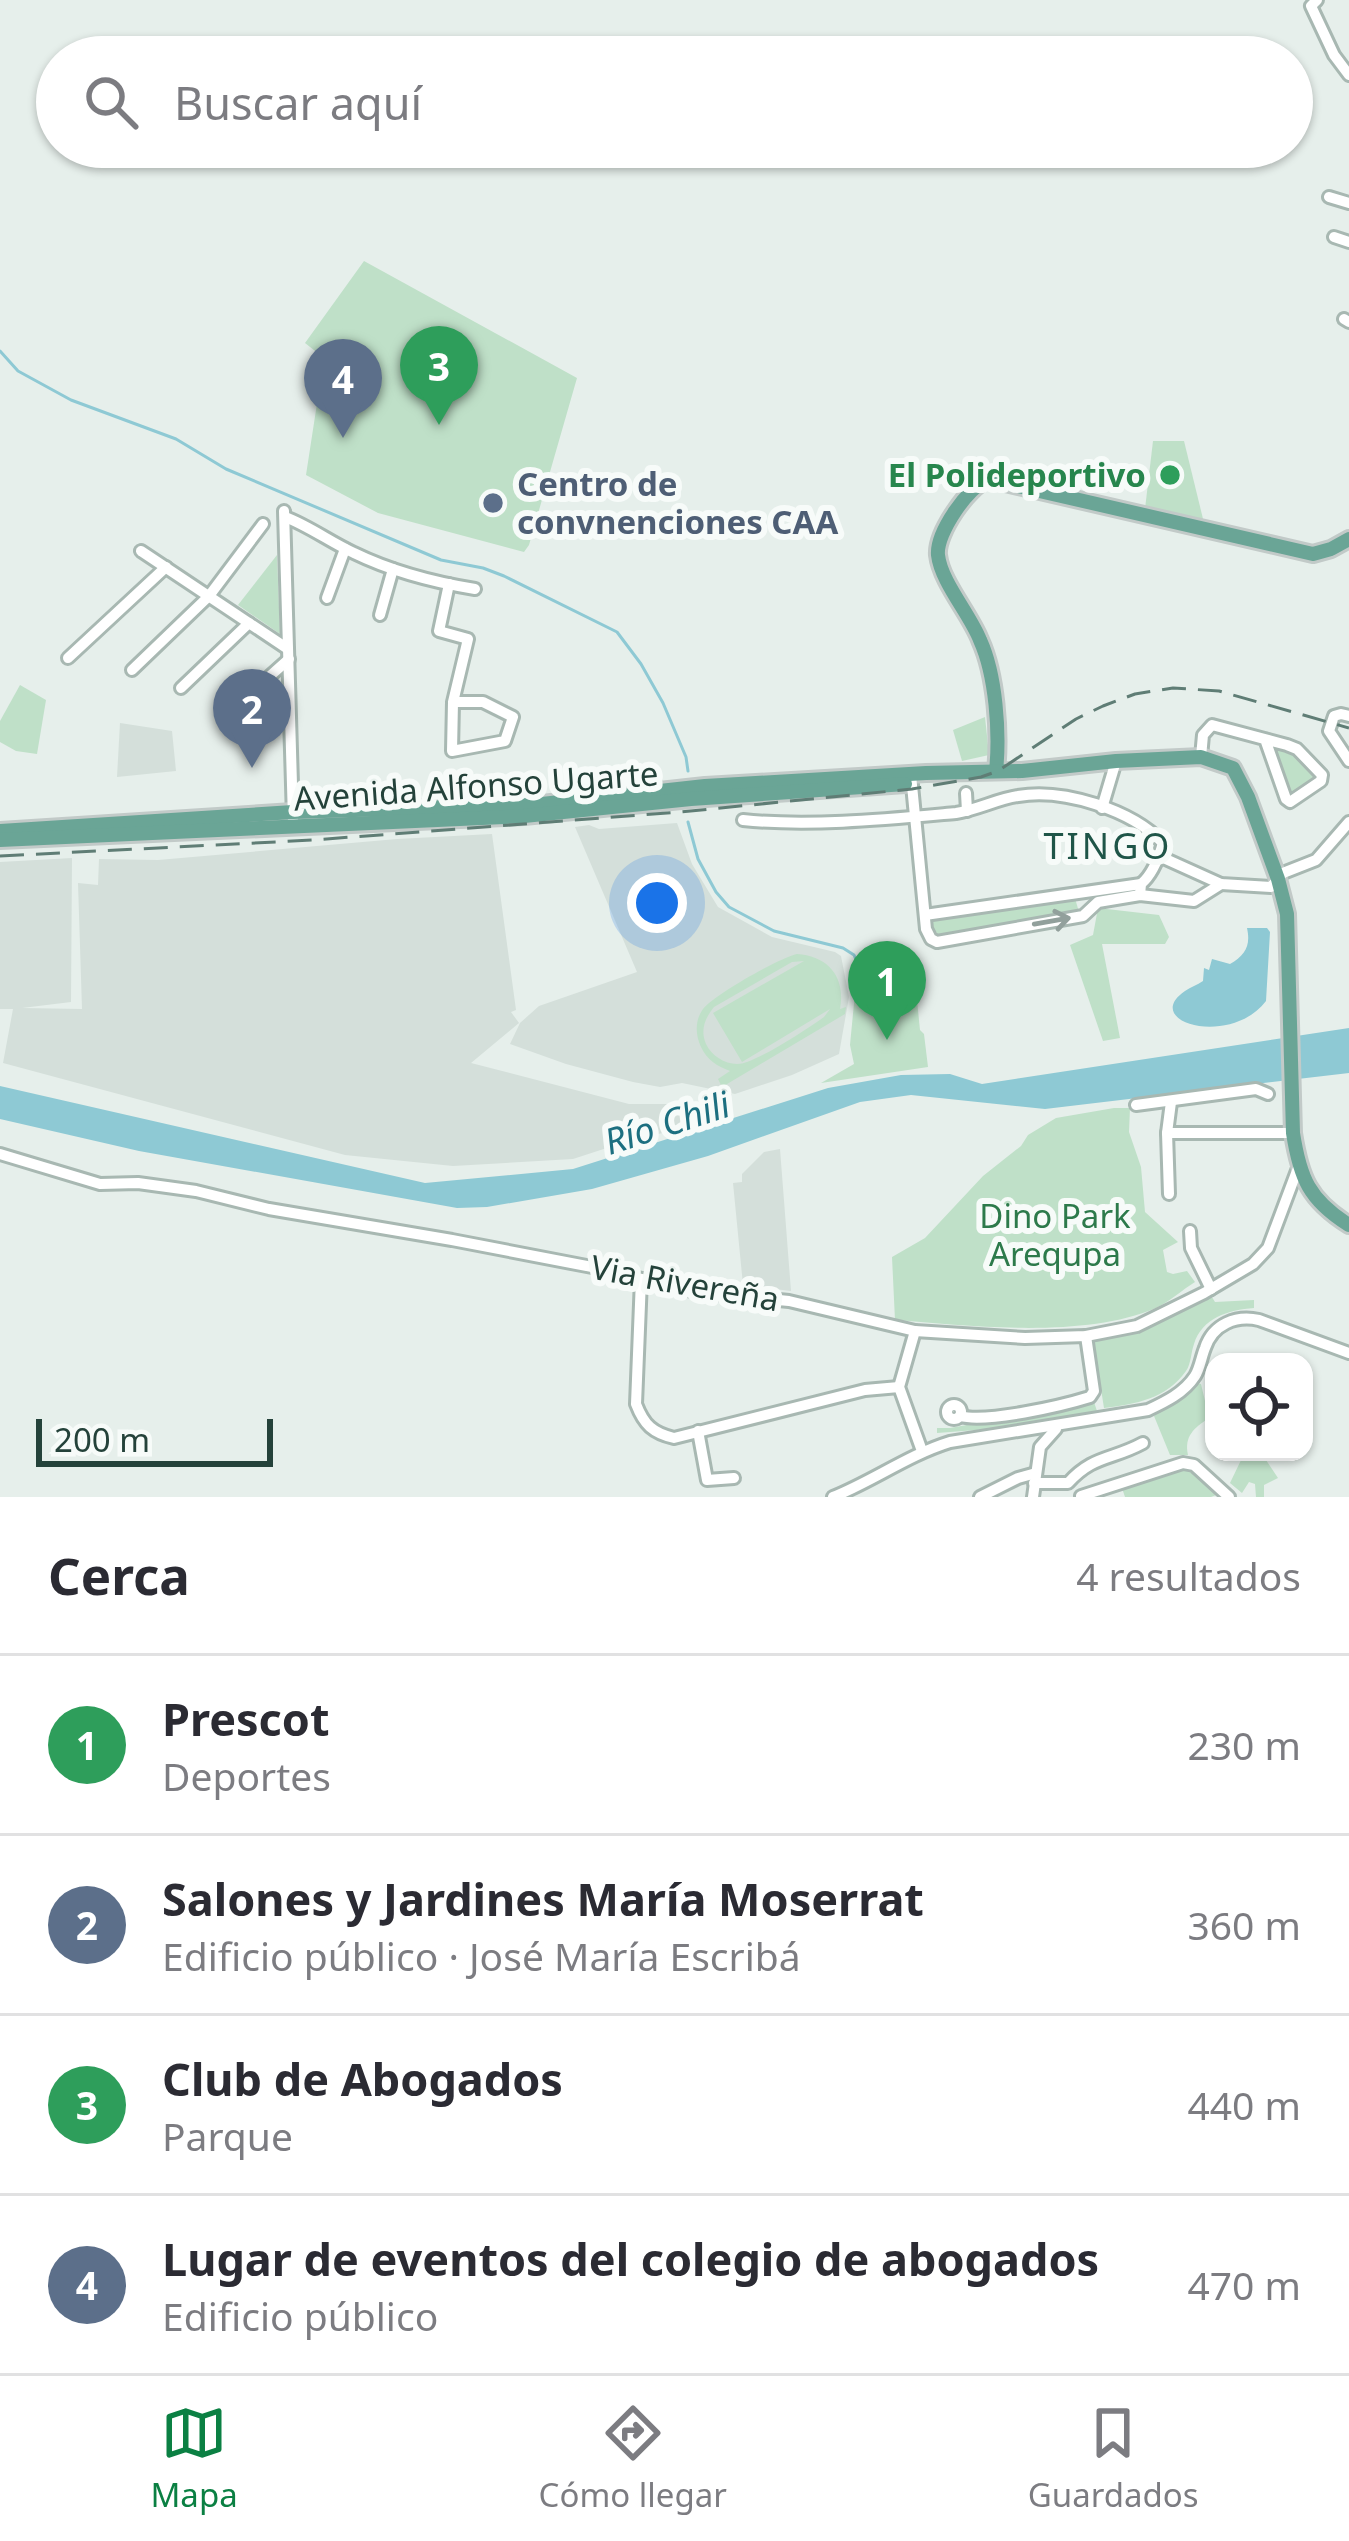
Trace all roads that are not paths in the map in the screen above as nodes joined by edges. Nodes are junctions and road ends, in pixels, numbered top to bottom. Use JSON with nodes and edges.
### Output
{"nodes":[{"id":1,"x":1317,"y":0,"type":"edge"},
{"id":2,"x":1349,"y":75,"type":"edge"},
{"id":3,"x":1330,"y":197,"type":"dead end"},
{"id":4,"x":1348,"y":200,"type":"edge"},
{"id":5,"x":1334,"y":237,"type":"dead end"},
{"id":6,"x":1349,"y":242,"type":"edge"},
{"id":7,"x":262,"y":524,"type":"dead end"},
{"id":8,"x":1349,"y":539,"type":"edge"},
{"id":9,"x":344,"y":549,"type":"junction"},
{"id":10,"x":141,"y":551,"type":"dead end"},
{"id":11,"x":166,"y":567,"type":"junction"},
{"id":12,"x":393,"y":569,"type":"junction"},
{"id":13,"x":449,"y":584,"type":"junction"},
{"id":14,"x":475,"y":589,"type":"dead end"},
{"id":15,"x":208,"y":596,"type":"junction"},
{"id":16,"x":327,"y":598,"type":"dead end"},
{"id":17,"x":380,"y":615,"type":"dead end"},
{"id":18,"x":249,"y":623,"type":"junction"},
{"id":19,"x":288,"y":654,"type":"junction"},
{"id":20,"x":68,"y":658,"type":"dead end"},
{"id":21,"x":132,"y":670,"type":"dead end"},
{"id":22,"x":182,"y":688,"type":"dead end"},
{"id":23,"x":243,"y":700,"type":"dead end"},
{"id":24,"x":453,"y":701,"type":"junction"},
{"id":25,"x":1349,"y":716,"type":"edge"},
{"id":26,"x":1265,"y":740,"type":"junction"},
{"id":27,"x":1201,"y":757,"type":"junction"},
{"id":28,"x":1116,"y":761,"type":"junction"},
{"id":29,"x":1349,"y":761,"type":"edge"},
{"id":30,"x":996,"y":771,"type":"junction"},
{"id":31,"x":911,"y":779,"type":"junction"},
{"id":32,"x":966,"y":793,"type":"dead end"},
{"id":33,"x":1102,"y":808,"type":"junction"},
{"id":34,"x":967,"y":812,"type":"junction"},
{"id":35,"x":915,"y":817,"type":"junction"},
{"id":36,"x":293,"y":819,"type":"junction"},
{"id":37,"x":743,"y":820,"type":"dead end"},
{"id":38,"x":1349,"y":822,"type":"edge"},
{"id":39,"x":0,"y":830,"type":"edge"},
{"id":40,"x":0,"y":840,"type":"edge"},
{"id":41,"x":1159,"y":856,"type":"junction"},
{"id":42,"x":1279,"y":879,"type":"junction"},
{"id":43,"x":1221,"y":884,"type":"junction"},
{"id":44,"x":1089,"y":889,"type":"junction"},
{"id":45,"x":1140,"y":889,"type":"junction"},
{"id":46,"x":1094,"y":905,"type":"junction"},
{"id":47,"x":925,"y":914,"type":"junction"},
{"id":48,"x":1268,"y":1094,"type":"dead end"},
{"id":49,"x":1171,"y":1102,"type":"junction"},
{"id":50,"x":1136,"y":1105,"type":"dead end"},
{"id":51,"x":1167,"y":1133,"type":"junction"},
{"id":52,"x":1293,"y":1133,"type":"junction"},
{"id":53,"x":0,"y":1154,"type":"edge"},
{"id":54,"x":1298,"y":1168,"type":"junction"},
{"id":55,"x":1169,"y":1194,"type":"dead end"},
{"id":56,"x":1349,"y":1226,"type":"edge"},
{"id":57,"x":1190,"y":1231,"type":"dead end"},
{"id":58,"x":641,"y":1279,"type":"junction"},
{"id":59,"x":1211,"y":1288,"type":"junction"},
{"id":60,"x":915,"y":1330,"type":"junction"},
{"id":61,"x":1086,"y":1336,"type":"junction"},
{"id":62,"x":1349,"y":1352,"type":"edge"},
{"id":63,"x":899,"y":1387,"type":"junction"},
{"id":64,"x":960,"y":1416,"type":"dead end"},
{"id":65,"x":1060,"y":1426,"type":"junction"},
{"id":66,"x":698,"y":1430,"type":"junction"},
{"id":67,"x":1143,"y":1443,"type":"dead end"},
{"id":68,"x":922,"y":1451,"type":"junction"},
{"id":69,"x":734,"y":1478,"type":"dead end"},
{"id":70,"x":1034,"y":1484,"type":"edge"},
{"id":71,"x":1082,"y":1496,"type":"edge"},
{"id":72,"x":832,"y":1497,"type":"edge"},
{"id":73,"x":980,"y":1497,"type":"edge"},
{"id":74,"x":1229,"y":1497,"type":"edge"}],
"edges":[{"from":1,"to":2,"type":"street"},
{"from":3,"to":4,"type":"street"},
{"from":5,"to":6,"type":"street"},
{"from":7,"to":15,"type":"street"},
{"from":8,"to":30,"type":"main road"},
{"from":9,"to":12,"type":"street"},
{"from":9,"to":16,"type":"street"},
{"from":9,"to":19,"type":"street"},
{"from":10,"to":11,"type":"street"},
{"from":11,"to":15,"type":"street"},
{"from":11,"to":20,"type":"street"},
{"from":12,"to":13,"type":"street"},
{"from":12,"to":17,"type":"street"},
{"from":13,"to":14,"type":"street"},
{"from":13,"to":24,"type":"street"},
{"from":15,"to":18,"type":"street"},
{"from":15,"to":21,"type":"street"},
{"from":18,"to":19,"type":"street"},
{"from":18,"to":22,"type":"street"},
{"from":19,"to":23,"type":"street"},
{"from":19,"to":36,"type":"street"},
{"from":24,"to":24,"type":"street"},
{"from":25,"to":29,"type":"street"},
{"from":26,"to":26,"type":"street"},
{"from":26,"to":27,"type":"street"},
{"from":27,"to":28,"type":"main road","name":"Avenida Alfonso Ugarte"},
{"from":27,"to":42,"type":"main road"},
{"from":28,"to":30,"type":"main road","name":"Avenida Alfonso Ugarte"},
{"from":28,"to":33,"type":"street"},
{"from":30,"to":31,"type":"main road","name":"Avenida Alfonso Ugarte"},
{"from":31,"to":35,"type":"street"},
{"from":31,"to":36,"type":"main road","name":"Avenida Alfonso Ugarte"},
{"from":32,"to":34,"type":"street"},
{"from":33,"to":34,"type":"street"},
{"from":33,"to":41,"type":"street"},
{"from":34,"to":35,"type":"street"},
{"from":35,"to":37,"type":"street"},
{"from":35,"to":47,"type":"street"},
{"from":36,"to":39,"type":"main road","name":"Avenida Alfonso Ugarte"},
{"from":36,"to":40,"type":"main road","name":"Avenida Alfonso Ugarte"},
{"from":38,"to":42,"type":"street"},
{"from":41,"to":43,"type":"street"},
{"from":41,"to":45,"type":"street"},
{"from":42,"to":43,"type":"street"},
{"from":42,"to":52,"type":"main road"},
{"from":43,"to":45,"type":"street"},
{"from":44,"to":45,"type":"street"},
{"from":44,"to":46,"type":"street"},
{"from":44,"to":47,"type":"street"},
{"from":45,"to":46,"type":"street"},
{"from":47,"to":46,"type":"street","one_way":true},
{"from":48,"to":49,"type":"street"},
{"from":49,"to":50,"type":"street"},
{"from":49,"to":51,"type":"street"},
{"from":51,"to":52,"type":"street"},
{"from":51,"to":55,"type":"street"},
{"from":52,"to":54,"type":"main road"},
{"from":53,"to":58,"type":"street","name":"Via Rivereña"},
{"from":54,"to":56,"type":"main road"},
{"from":54,"to":59,"type":"street","name":"Via Rivereña"},
{"from":57,"to":59,"type":"street"},
{"from":58,"to":60,"type":"street","name":"Via Rivereña"},
{"from":58,"to":66,"type":"street"},
{"from":59,"to":61,"type":"street","name":"Via Rivereña"},
{"from":60,"to":61,"type":"street","name":"Via Rivereña"},
{"from":60,"to":63,"type":"street"},
{"from":61,"to":64,"type":"street"},
{"from":62,"to":65,"type":"street"},
{"from":63,"to":66,"type":"street"},
{"from":63,"to":68,"type":"street"},
{"from":65,"to":68,"type":"street"},
{"from":65,"to":70,"type":"street"},
{"from":66,"to":69,"type":"street"},
{"from":67,"to":70,"type":"street"},
{"from":68,"to":72,"type":"street"},
{"from":70,"to":73,"type":"street"},
{"from":71,"to":74,"type":"street"}]}
